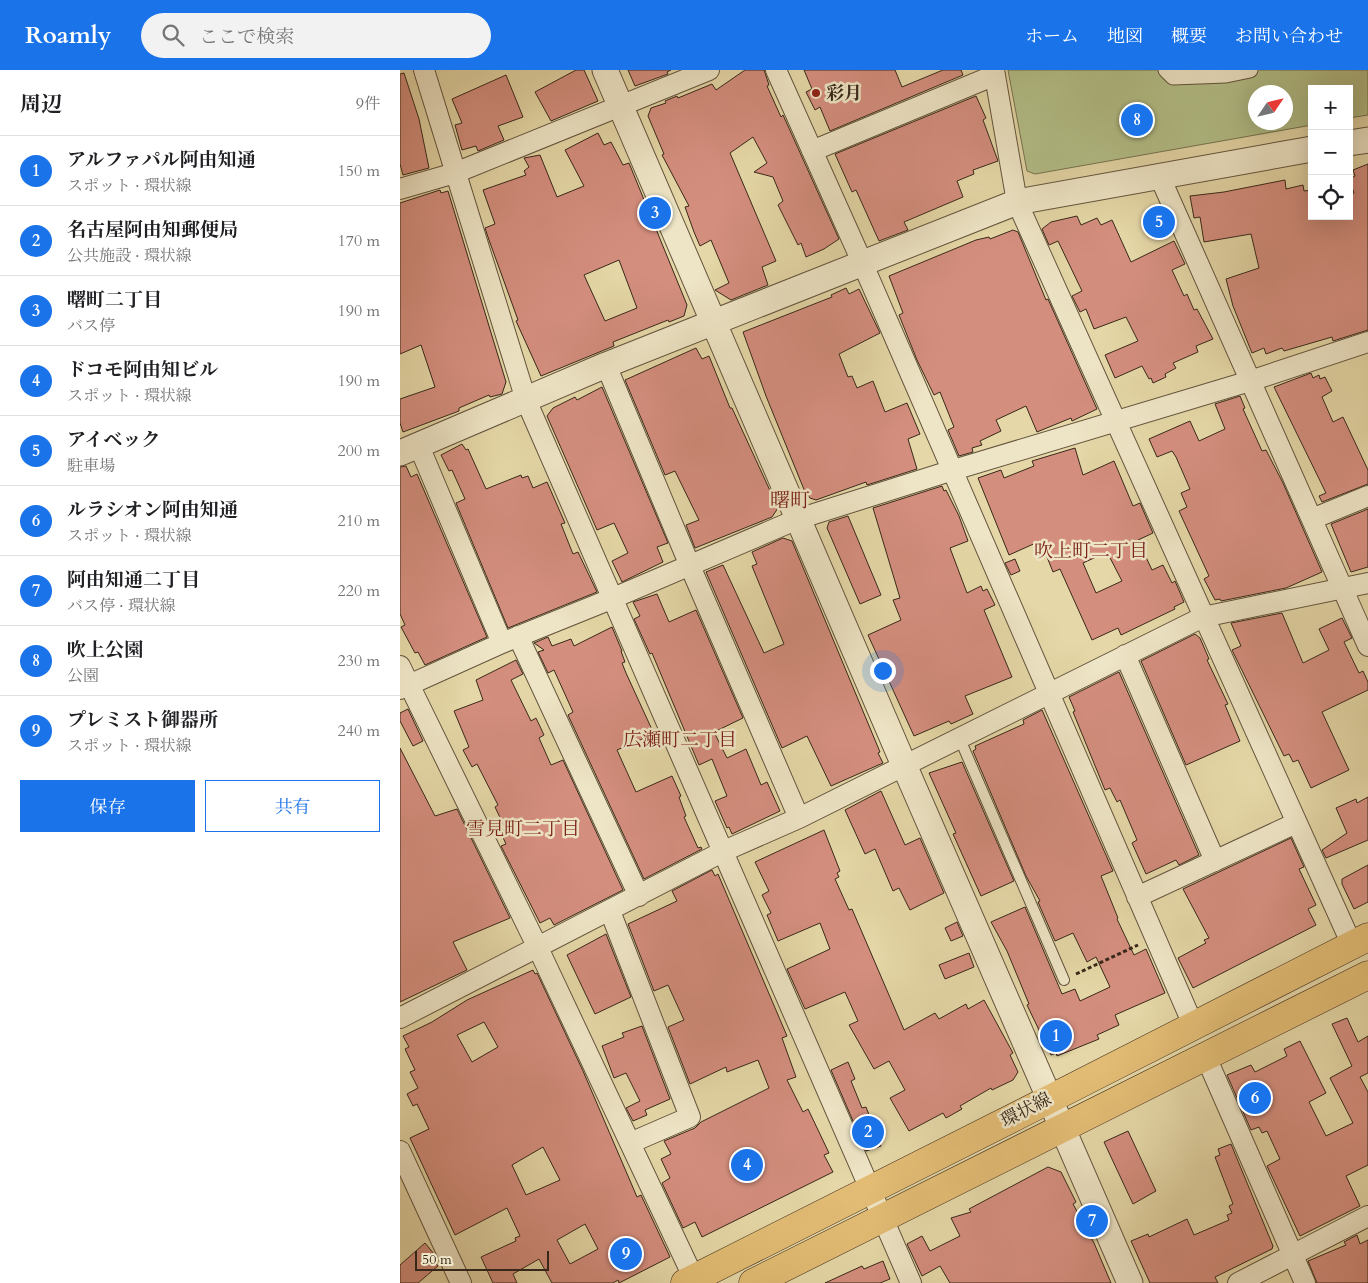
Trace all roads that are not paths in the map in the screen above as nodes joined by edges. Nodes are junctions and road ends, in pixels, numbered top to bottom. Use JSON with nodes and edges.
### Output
{"nodes":[{"id":1,"x":424,"y":70,"type":"edge"},
{"id":2,"x":605,"y":70,"type":"edge"},
{"id":3,"x":709,"y":70,"type":"edge"},
{"id":4,"x":776,"y":70,"type":"edge"},
{"id":5,"x":1166,"y":70,"type":"edge"},
{"id":6,"x":1250,"y":70,"type":"edge"},
{"id":7,"x":994,"y":73,"type":"edge"},
{"id":8,"x":620,"y":105,"type":"junction"},
{"id":9,"x":1368,"y":140,"type":"edge"},
{"id":10,"x":1353,"y":142,"type":"edge"},
{"id":11,"x":1308,"y":150,"type":"edge"},
{"id":12,"x":812,"y":151,"type":"junction"},
{"id":13,"x":455,"y":173,"type":"junction"},
{"id":14,"x":1159,"y":175,"type":"junction"},
{"id":15,"x":400,"y":189,"type":"edge"},
{"id":16,"x":1017,"y":202,"type":"junction"},
{"id":17,"x":863,"y":265,"type":"junction"},
{"id":18,"x":715,"y":322,"type":"junction"},
{"id":19,"x":1368,"y":342,"type":"edge"},
{"id":20,"x":606,"y":365,"type":"junction"},
{"id":21,"x":1250,"y":381,"type":"junction"},
{"id":22,"x":526,"y":400,"type":"junction"},
{"id":23,"x":1115,"y":422,"type":"junction"},
{"id":24,"x":410,"y":450,"type":"edge"},
{"id":25,"x":950,"y":470,"type":"junction"},
{"id":26,"x":1368,"y":496,"type":"edge"},
{"id":27,"x":798,"y":519,"type":"junction"},
{"id":28,"x":1312,"y":519,"type":"junction"},
{"id":29,"x":690,"y":566,"type":"junction"},
{"id":30,"x":1368,"y":583,"type":"edge"},
{"id":31,"x":1342,"y":589,"type":"junction"},
{"id":32,"x":611,"y":599,"type":"junction"},
{"id":33,"x":1203,"y":617,"type":"junction"},
{"id":34,"x":510,"y":639,"type":"junction"},
{"id":35,"x":1368,"y":646,"type":"edge"},
{"id":36,"x":1125,"y":655,"type":"junction"},
{"id":37,"x":400,"y":666,"type":"edge"},
{"id":38,"x":404,"y":687,"type":"edge"},
{"id":39,"x":1049,"y":692,"type":"junction"},
{"id":40,"x":959,"y":737,"type":"junction"},
{"id":41,"x":904,"y":765,"type":"junction"},
{"id":42,"x":799,"y":818,"type":"junction"},
{"id":43,"x":1296,"y":823,"type":"junction"},
{"id":44,"x":724,"y":851,"type":"junction"},
{"id":45,"x":1215,"y":861,"type":"junction"},
{"id":46,"x":639,"y":896,"type":"junction"},
{"id":47,"x":1137,"y":897,"type":"junction"},
{"id":48,"x":610,"y":910,"type":"junction"},
{"id":49,"x":1360,"y":941,"type":"edge"},
{"id":50,"x":538,"y":948,"type":"junction"},
{"id":51,"x":1368,"y":974,"type":"edge"},
{"id":52,"x":1064,"y":980,"type":"road end"},
{"id":53,"x":400,"y":1018,"type":"edge"},
{"id":54,"x":1194,"y":1027,"type":"junction"},
{"id":55,"x":1206,"y":1056,"type":"junction"},
{"id":56,"x":1051,"y":1097,"type":"junction"},
{"id":57,"x":1064,"y":1128,"type":"junction"},
{"id":58,"x":630,"y":1143,"type":"junction"},
{"id":59,"x":400,"y":1151,"type":"edge"},
{"id":60,"x":871,"y":1191,"type":"junction"},
{"id":61,"x":1368,"y":1216,"type":"edge"},
{"id":62,"x":883,"y":1218,"type":"junction"},
{"id":63,"x":1293,"y":1255,"type":"junction"},
{"id":64,"x":692,"y":1282,"type":"edge"},
{"id":65,"x":461,"y":1283,"type":"edge"},
{"id":66,"x":753,"y":1283,"type":"edge"},
{"id":67,"x":911,"y":1283,"type":"edge"},
{"id":68,"x":1130,"y":1283,"type":"edge"},
{"id":69,"x":1238,"y":1283,"type":"edge"},
{"id":70,"x":1305,"y":1283,"type":"edge"}],
"edges":[{"from":1,"to":13,"type":"street"},
{"from":2,"to":8,"type":"street"},
{"from":3,"to":8,"type":"street"},
{"from":4,"to":12,"type":"street"},
{"from":5,"to":6,"type":"street"},
{"from":7,"to":12,"type":"street"},
{"from":7,"to":16,"type":"street"},
{"from":8,"to":13,"type":"street"},
{"from":8,"to":18,"type":"street"},
{"from":9,"to":10,"type":"street"},
{"from":11,"to":14,"type":"street"},
{"from":12,"to":17,"type":"street"},
{"from":13,"to":15,"type":"street"},
{"from":13,"to":22,"type":"street"},
{"from":14,"to":16,"type":"street"},
{"from":14,"to":21,"type":"street"},
{"from":16,"to":17,"type":"street"},
{"from":16,"to":23,"type":"street"},
{"from":17,"to":18,"type":"street"},
{"from":17,"to":25,"type":"street"},
{"from":18,"to":20,"type":"street"},
{"from":18,"to":27,"type":"street"},
{"from":19,"to":21,"type":"street"},
{"from":20,"to":22,"type":"street"},
{"from":20,"to":29,"type":"street"},
{"from":21,"to":23,"type":"street"},
{"from":21,"to":28,"type":"street"},
{"from":22,"to":24,"type":"street"},
{"from":22,"to":32,"type":"street"},
{"from":23,"to":25,"type":"street"},
{"from":23,"to":33,"type":"street"},
{"from":24,"to":34,"type":"street"},
{"from":25,"to":27,"type":"street"},
{"from":25,"to":39,"type":"street"},
{"from":26,"to":28,"type":"street"},
{"from":27,"to":29,"type":"street"},
{"from":27,"to":41,"type":"street"},
{"from":28,"to":31,"type":"street"},
{"from":29,"to":32,"type":"street"},
{"from":29,"to":42,"type":"street"},
{"from":30,"to":31,"type":"street"},
{"from":31,"to":33,"type":"street"},
{"from":31,"to":35,"type":"street"},
{"from":32,"to":34,"type":"street"},
{"from":32,"to":44,"type":"street"},
{"from":33,"to":36,"type":"street"},
{"from":33,"to":43,"type":"street"},
{"from":34,"to":38,"type":"street"},
{"from":34,"to":46,"type":"street"},
{"from":36,"to":39,"type":"street"},
{"from":36,"to":45,"type":"street"},
{"from":37,"to":38,"type":"street"},
{"from":38,"to":50,"type":"street"},
{"from":39,"to":40,"type":"street"},
{"from":39,"to":47,"type":"street"},
{"from":40,"to":41,"type":"street"},
{"from":40,"to":52,"type":"lane"},
{"from":41,"to":42,"type":"street"},
{"from":41,"to":56,"type":"street"},
{"from":42,"to":44,"type":"street"},
{"from":43,"to":45,"type":"street"},
{"from":43,"to":49,"type":"street"},
{"from":44,"to":46,"type":"street"},
{"from":44,"to":60,"type":"street"},
{"from":45,"to":47,"type":"street"},
{"from":46,"to":48,"type":"street"},
{"from":47,"to":54,"type":"street"},
{"from":48,"to":50,"type":"street"},
{"from":48,"to":58,"type":"street"},
{"from":49,"to":54,"type":"main road","name":"環状線"},
{"from":50,"to":53,"type":"street"},
{"from":50,"to":58,"type":"street"},
{"from":51,"to":55,"type":"main road","name":"環状線"},
{"from":54,"to":56,"type":"main road","name":"環状線"},
{"from":55,"to":57,"type":"main road","name":"環状線"},
{"from":55,"to":63,"type":"street"},
{"from":56,"to":57,"type":"street"},
{"from":56,"to":60,"type":"main road","name":"環状線"},
{"from":57,"to":62,"type":"main road","name":"環状線"},
{"from":57,"to":68,"type":"street"},
{"from":58,"to":64,"type":"street"},
{"from":59,"to":65,"type":"street"},
{"from":60,"to":62,"type":"street"},
{"from":60,"to":64,"type":"main road","name":"環状線"},
{"from":61,"to":63,"type":"street"},
{"from":62,"to":66,"type":"main road","name":"環状線"},
{"from":62,"to":67,"type":"street"},
{"from":63,"to":69,"type":"street"},
{"from":63,"to":70,"type":"street"}]}
